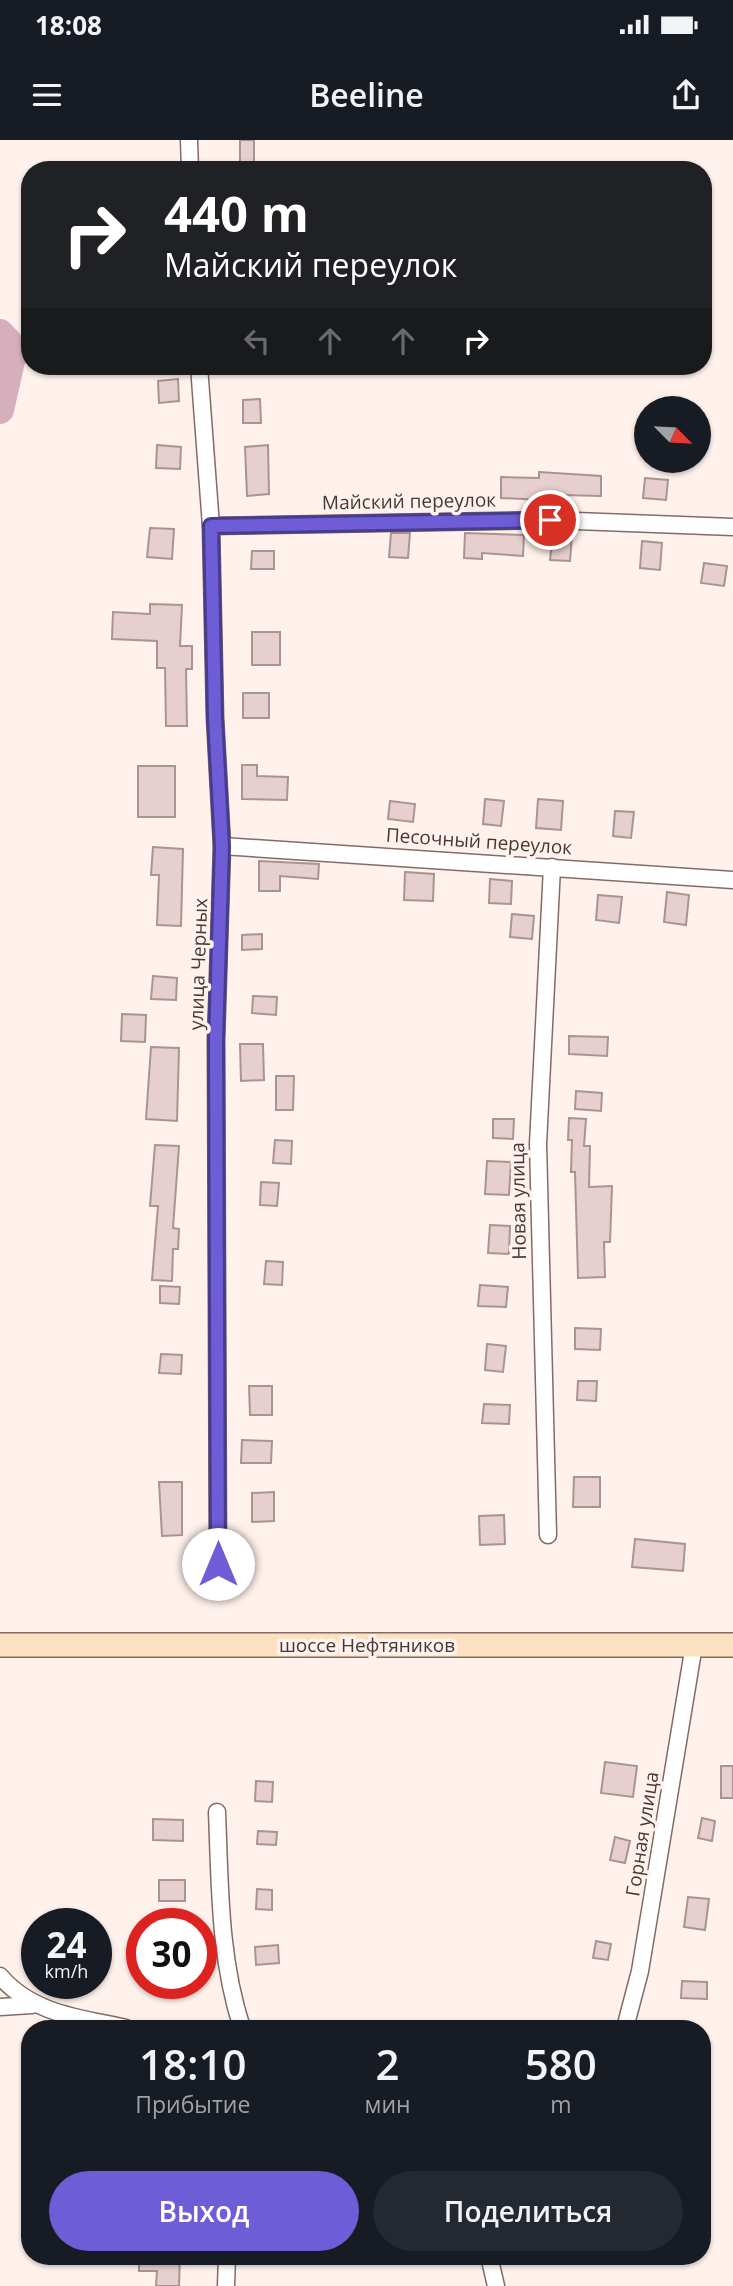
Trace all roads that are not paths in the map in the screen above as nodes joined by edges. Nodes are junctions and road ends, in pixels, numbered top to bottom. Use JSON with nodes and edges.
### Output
{"nodes":[{"id":1,"x":189,"y":140,"type":"edge"},
{"id":2,"x":190,"y":161,"type":"edge"},
{"id":3,"x":201,"y":375,"type":"edge"},
{"id":4,"x":211,"y":526,"type":"junction"},
{"id":5,"x":733,"y":527,"type":"edge"},
{"id":6,"x":222,"y":846,"type":"junction"},
{"id":7,"x":552,"y":867,"type":"junction"},
{"id":8,"x":733,"y":880,"type":"edge"},
{"id":9,"x":548,"y":1535,"type":"dead end"},
{"id":10,"x":218,"y":1564,"type":"dead end"},
{"id":11,"x":0,"y":1645,"type":"edge"},
{"id":12,"x":694,"y":1645,"type":"junction"},
{"id":13,"x":733,"y":1645,"type":"edge"},
{"id":14,"x":217,"y":1812,"type":"dead end"},
{"id":15,"x":0,"y":1976,"type":"edge"},
{"id":16,"x":32,"y":2005,"type":"junction"},
{"id":17,"x":0,"y":2007,"type":"edge"},
{"id":18,"x":93,"y":2020,"type":"edge"},
{"id":19,"x":240,"y":2020,"type":"edge"},
{"id":20,"x":627,"y":2020,"type":"edge"},
{"id":21,"x":227,"y":2265,"type":"edge"},
{"id":22,"x":491,"y":2265,"type":"edge"},
{"id":23,"x":226,"y":2286,"type":"edge"},
{"id":24,"x":496,"y":2286,"type":"edge"}],
"edges":[{"from":1,"to":2,"type":"street"},
{"from":3,"to":4,"type":"street","name":"улица Черных"},
{"from":4,"to":5,"type":"street","name":"Майский переулок"},
{"from":4,"to":6,"type":"street","name":"улица Черных"},
{"from":6,"to":7,"type":"street","name":"Песочный переулок"},
{"from":6,"to":10,"type":"street","name":"улица Черных"},
{"from":7,"to":8,"type":"street","name":"Песочный переулок"},
{"from":7,"to":9,"type":"street","name":"Новая улица"},
{"from":11,"to":12,"type":"main road","name":"шоссе Нефтяников"},
{"from":12,"to":13,"type":"main road","name":"шоссе Нефтяников"},
{"from":12,"to":20,"type":"street","name":"Горная улица"},
{"from":14,"to":19,"type":"street"},
{"from":15,"to":16,"type":"street"},
{"from":16,"to":17,"type":"street"},
{"from":16,"to":18,"type":"street"},
{"from":21,"to":23,"type":"street"},
{"from":22,"to":24,"type":"street"}]}
